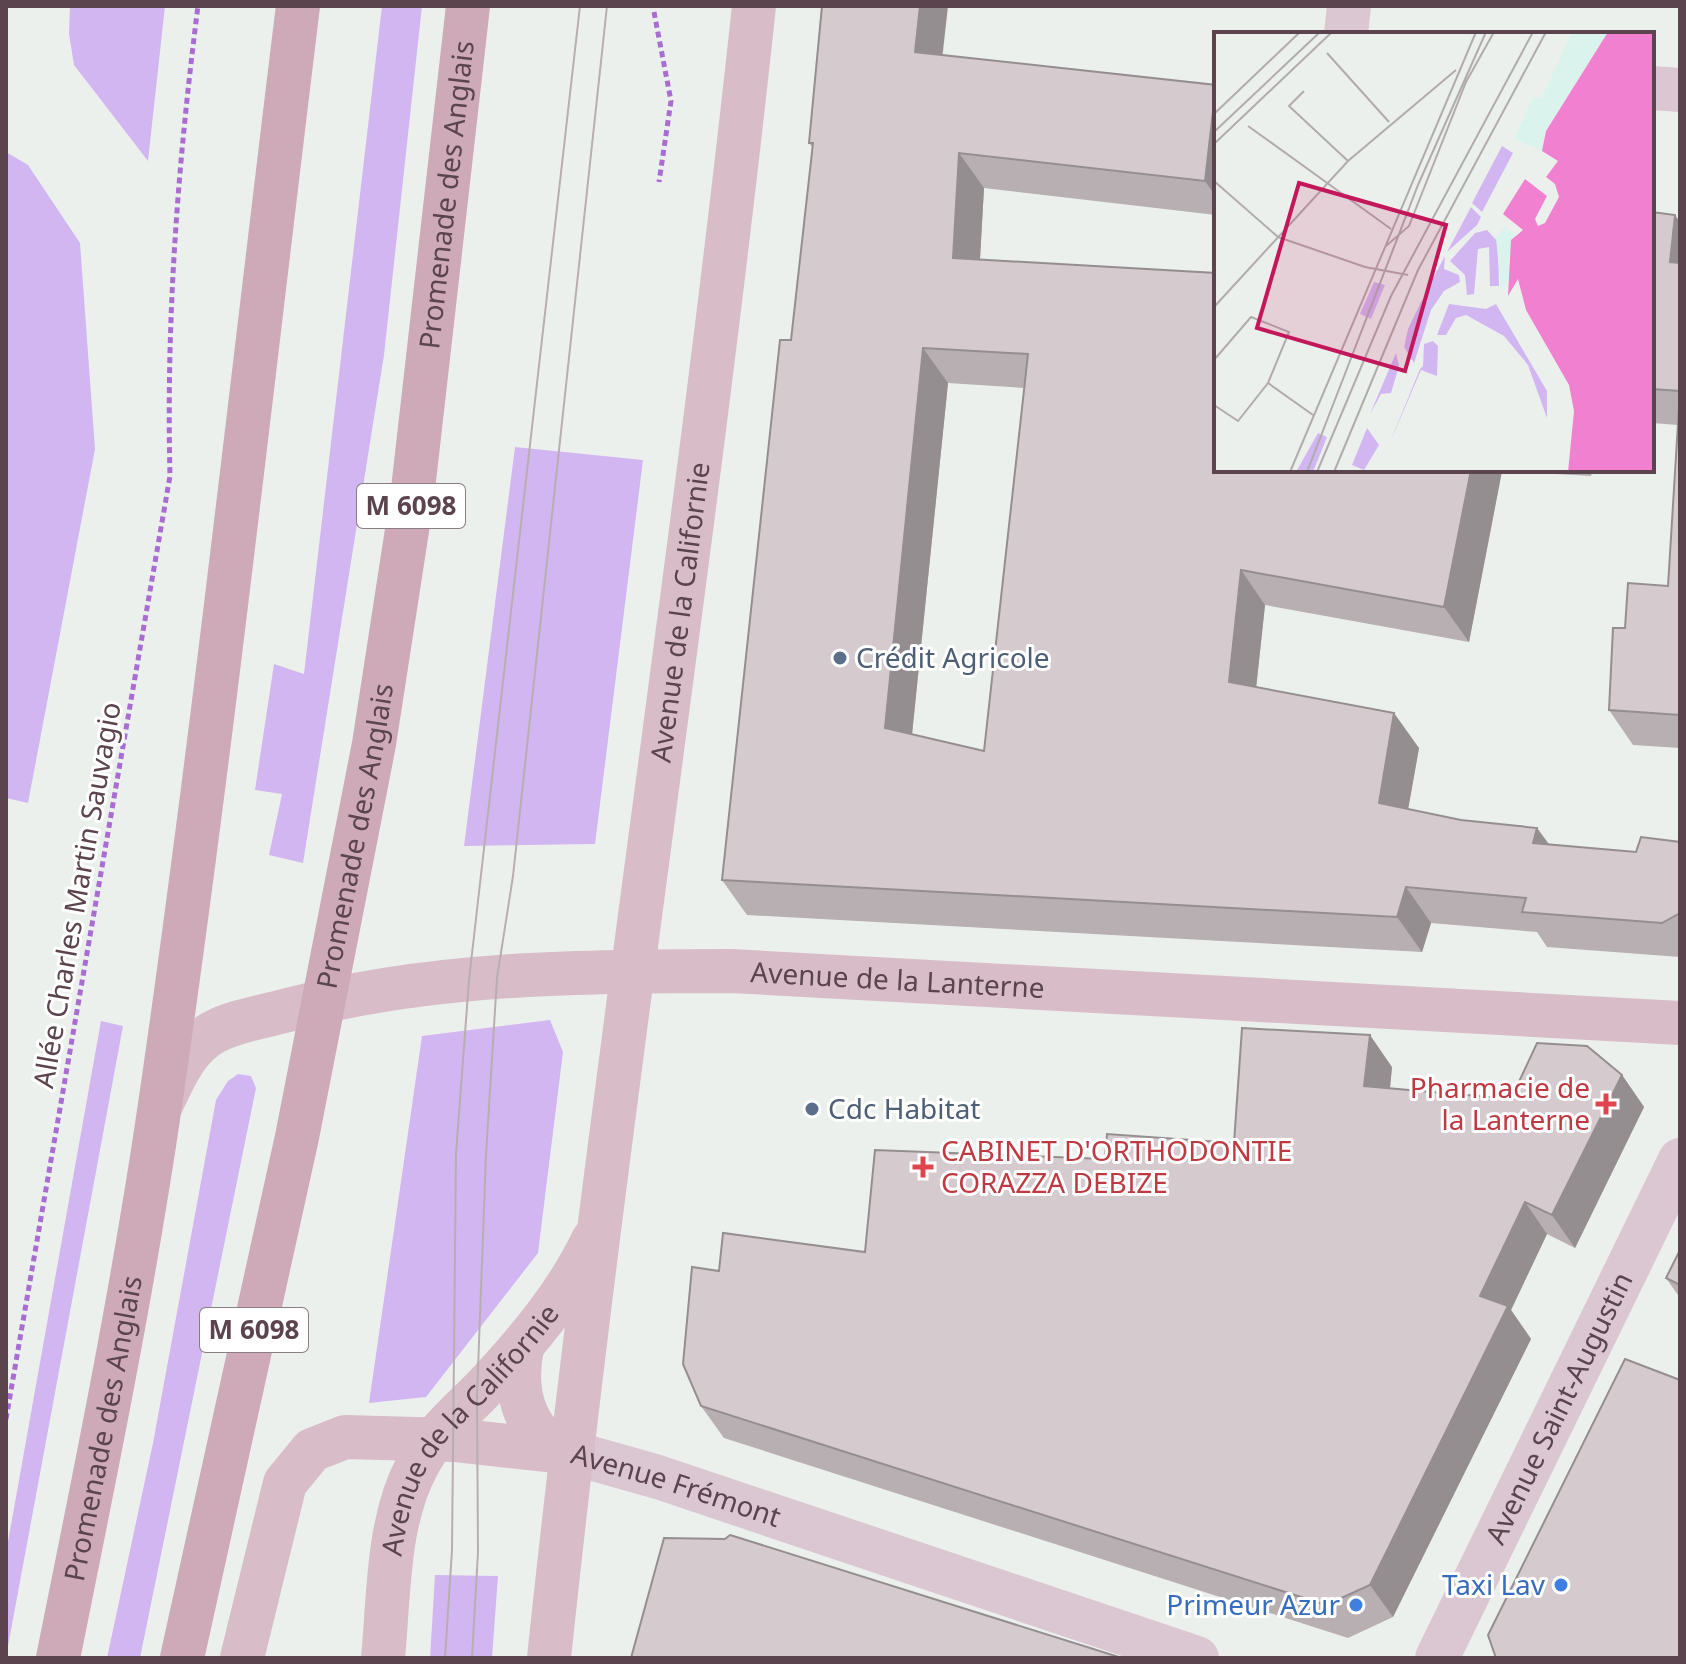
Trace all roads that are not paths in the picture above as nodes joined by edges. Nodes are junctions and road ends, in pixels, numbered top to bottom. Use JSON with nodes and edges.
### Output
{"nodes":[{"id":1,"x":298,"y":6,"type":"edge"},
{"id":2,"x":468,"y":6,"type":"edge"},
{"id":3,"x":754,"y":6,"type":"edge"},
{"id":4,"x":1349,"y":6,"type":"edge"},
{"id":5,"x":1346,"y":32,"type":"edge"},
{"id":6,"x":1654,"y":88,"type":"edge"},
{"id":7,"x":1680,"y":90,"type":"edge"},
{"id":8,"x":630,"y":971,"type":"junction"},
{"id":9,"x":322,"y":1001,"type":"junction"},
{"id":10,"x":1680,"y":1023,"type":"edge"},
{"id":11,"x":160,"y":1107,"type":"junction"},
{"id":12,"x":1680,"y":1160,"type":"edge"},
{"id":13,"x":603,"y":1220,"type":"junction"},
{"id":14,"x":522,"y":1348,"type":"junction"},
{"id":15,"x":433,"y":1440,"type":"junction"},
{"id":16,"x":573,"y":1453,"type":"junction"},
{"id":17,"x":58,"y":1658,"type":"edge"},
{"id":18,"x":182,"y":1658,"type":"edge"},
{"id":19,"x":242,"y":1658,"type":"edge"},
{"id":20,"x":383,"y":1658,"type":"edge"},
{"id":21,"x":549,"y":1658,"type":"edge"},
{"id":22,"x":1197,"y":1658,"type":"edge"},
{"id":23,"x":1437,"y":1658,"type":"edge"}],
"edges":[{"from":1,"to":11,"type":"main road","name":"Promenade des Anglais"},
{"from":2,"to":9,"type":"main road","name":"Promenade des Anglais","number":"M 6098"},
{"from":3,"to":8,"type":"main road","name":"Avenue de la Californie"},
{"from":4,"to":5,"type":"street"},
{"from":6,"to":7,"type":"street"},
{"from":8,"to":9,"type":"main road","name":"Avenue de la Lanterne"},
{"from":8,"to":10,"type":"main road","name":"Avenue de la Lanterne"},
{"from":8,"to":13,"type":"main road","name":"Avenue de la Californie"},
{"from":9,"to":11,"type":"main road","name":"Avenue de la Lanterne"},
{"from":9,"to":18,"type":"main road","name":"Promenade des Anglais","number":"M 6098"},
{"from":11,"to":17,"type":"main road","name":"Promenade des Anglais"},
{"from":12,"to":23,"type":"street","name":"Avenue Saint-Augustin"},
{"from":13,"to":14,"type":"main road","name":"Avenue de la Californie"},
{"from":13,"to":16,"type":"main road","name":"Avenue de la Californie"},
{"from":14,"to":15,"type":"main road","name":"Avenue de la Californie"},
{"from":14,"to":16,"type":"main road"},
{"from":15,"to":16,"type":"main road","name":"Avenue Frémont"},
{"from":15,"to":19,"type":"main road","name":"Avenue Frémont"},
{"from":15,"to":20,"type":"main road","name":"Avenue de la Californie"},
{"from":16,"to":21,"type":"main road","name":"Avenue de la Californie"},
{"from":16,"to":22,"type":"street","name":"Avenue Frémont"}]}
